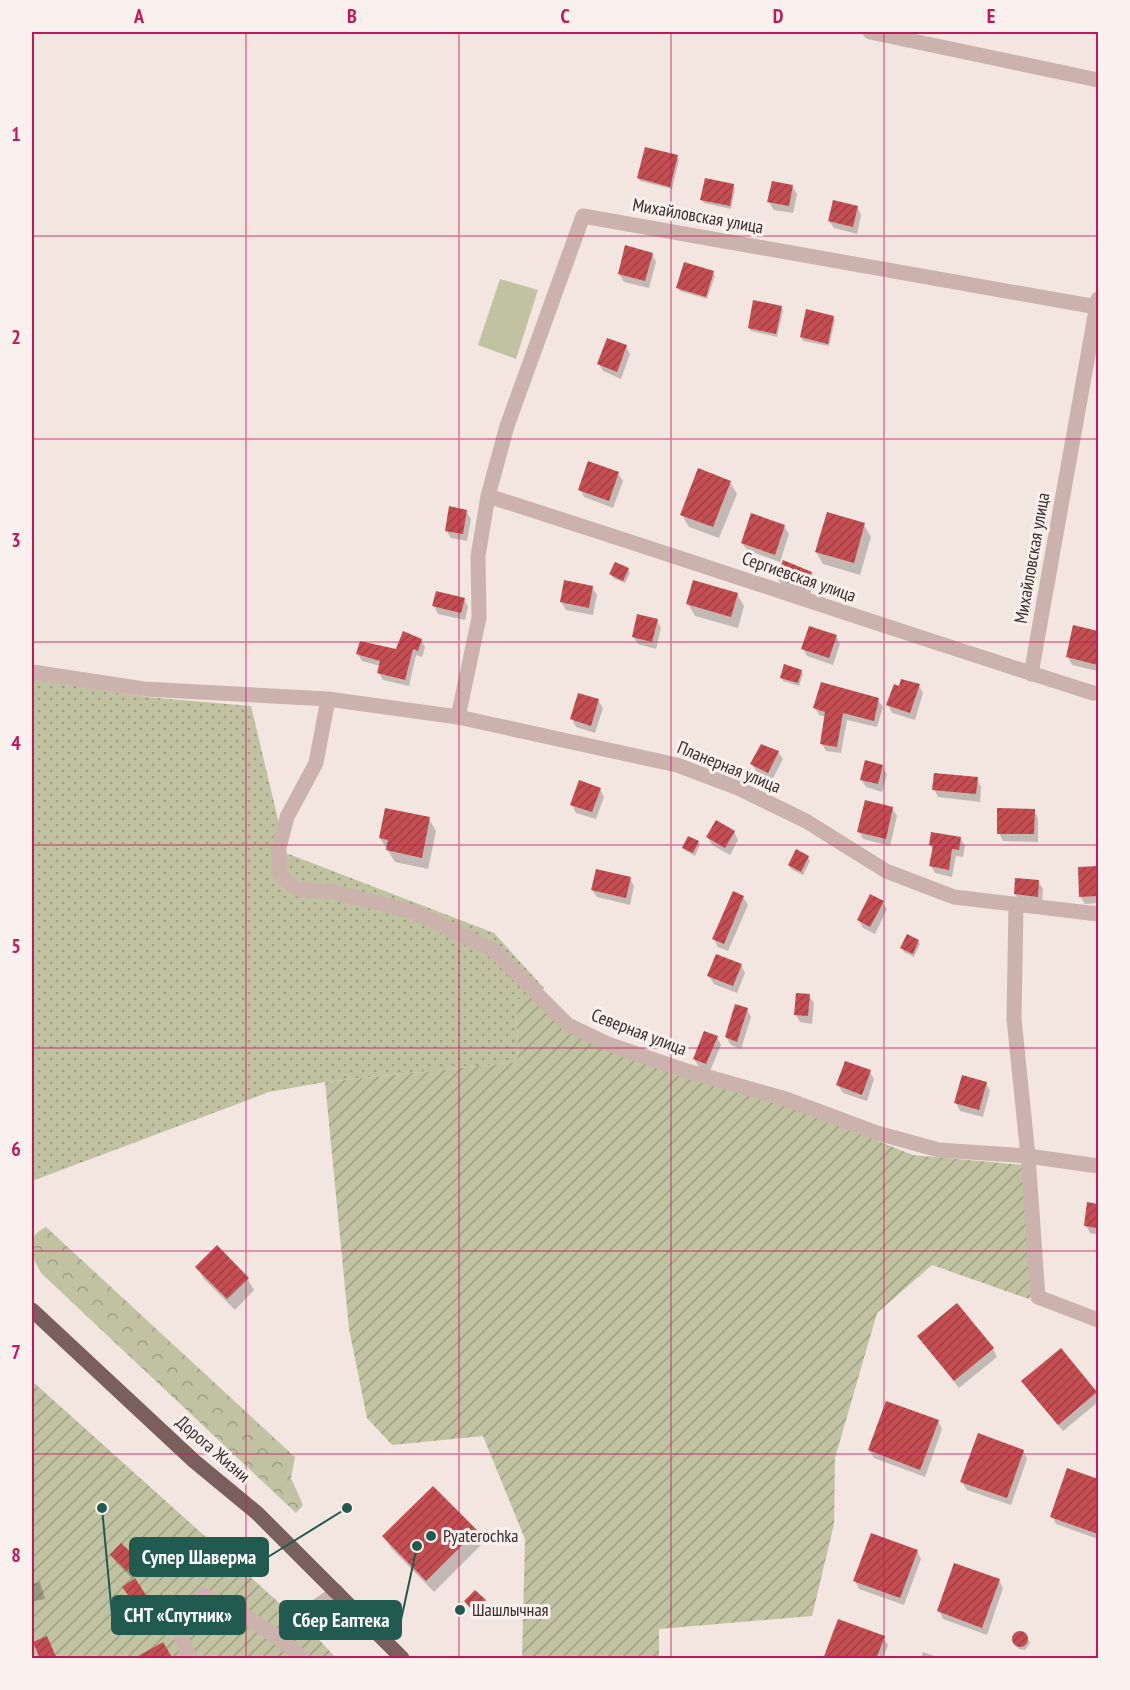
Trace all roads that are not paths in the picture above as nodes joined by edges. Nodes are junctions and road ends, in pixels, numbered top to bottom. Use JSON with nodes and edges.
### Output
{"nodes":[{"id":1,"x":870,"y":32,"type":"edge"},
{"id":2,"x":1098,"y":80,"type":"edge"},
{"id":3,"x":1098,"y":302,"type":"edge"},
{"id":4,"x":488,"y":496,"type":"junction"},
{"id":5,"x":32,"y":672,"type":"edge"},
{"id":6,"x":1031,"y":674,"type":"junction"},
{"id":7,"x":1098,"y":693,"type":"edge"},
{"id":8,"x":328,"y":699,"type":"junction"},
{"id":9,"x":459,"y":717,"type":"junction"},
{"id":10,"x":1016,"y":904,"type":"junction"},
{"id":11,"x":1098,"y":914,"type":"edge"},
{"id":12,"x":1028,"y":1156,"type":"junction"},
{"id":13,"x":1098,"y":1166,"type":"edge"},
{"id":14,"x":32,"y":1310,"type":"edge"},
{"id":15,"x":1098,"y":1320,"type":"edge"},
{"id":16,"x":337,"y":1592,"type":"junction"},
{"id":17,"x":364,"y":1621,"type":"junction"},
{"id":18,"x":281,"y":1640,"type":"junction"},
{"id":19,"x":189,"y":1659,"type":"edge"},
{"id":20,"x":303,"y":1659,"type":"edge"},
{"id":21,"x":390,"y":1659,"type":"edge"},
{"id":22,"x":402,"y":1659,"type":"edge"}],
"edges":[{"from":1,"to":2,"type":"street"},
{"from":3,"to":4,"type":"street","name":"Михайловская улица"},
{"from":3,"to":6,"type":"street","name":"Михайловская улица"},
{"from":4,"to":6,"type":"street","name":"Сергиевская улица"},
{"from":4,"to":9,"type":"street"},
{"from":5,"to":8,"type":"street","name":"Планерная улица"},
{"from":6,"to":7,"type":"street","name":"Сергиевская улица"},
{"from":8,"to":9,"type":"street","name":"Планерная улица"},
{"from":8,"to":12,"type":"street","name":"Северная улица"},
{"from":9,"to":10,"type":"street","name":"Планерная улица"},
{"from":10,"to":11,"type":"street","name":"Планерная улица"},
{"from":10,"to":12,"type":"street"},
{"from":12,"to":13,"type":"street","name":"Северная улица"},
{"from":12,"to":15,"type":"street"},
{"from":14,"to":16,"type":"main road","name":"Дорога Жизни"},
{"from":16,"to":17,"type":"main road","name":"Дорога Жизни"},
{"from":16,"to":18,"type":"street"},
{"from":17,"to":21,"type":"main road","name":"Дорога Жизни"},
{"from":17,"to":22,"type":"main road","name":"Дорога Жизни"},
{"from":18,"to":19,"type":"street"},
{"from":18,"to":20,"type":"street"}]}
